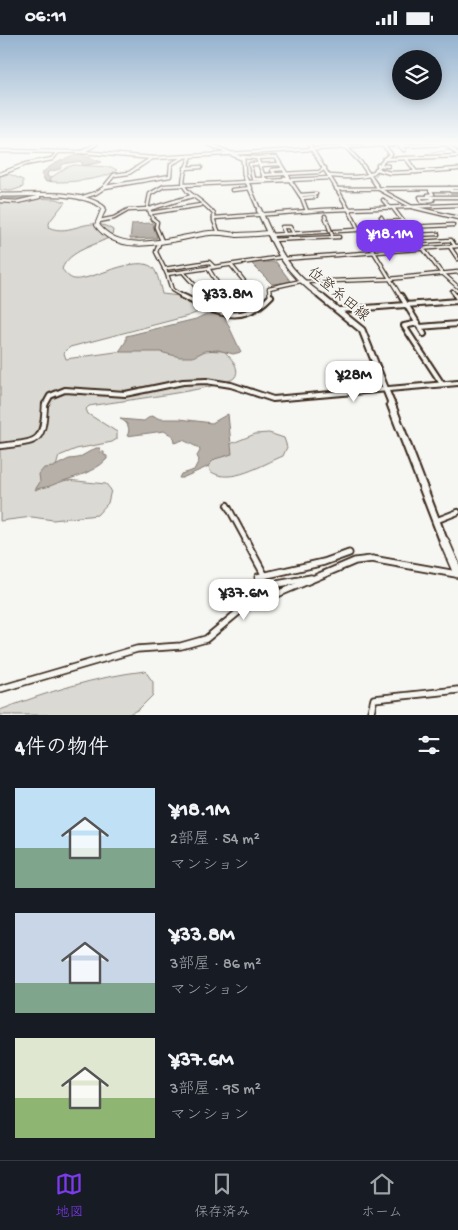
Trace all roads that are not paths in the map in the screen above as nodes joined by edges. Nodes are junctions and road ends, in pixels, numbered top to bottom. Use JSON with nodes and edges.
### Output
{"nodes":[{"id":1,"x":113,"y":176,"type":"edge"},
{"id":2,"x":123,"y":176,"type":"edge"},
{"id":3,"x":164,"y":176,"type":"edge"},
{"id":4,"x":180,"y":176,"type":"edge"},
{"id":5,"x":246,"y":176,"type":"edge"},
{"id":6,"x":252,"y":176,"type":"edge"},
{"id":7,"x":264,"y":176,"type":"joint"},
{"id":8,"x":344,"y":176,"type":"junction"},
{"id":9,"x":347,"y":176,"type":"edge"},
{"id":10,"x":370,"y":176,"type":"edge"},
{"id":11,"x":330,"y":177,"type":"junction"},
{"id":12,"x":290,"y":180,"type":"junction"},
{"id":13,"x":247,"y":181,"type":"junction"},
{"id":14,"x":346,"y":181,"type":"dead end"},
{"id":15,"x":109,"y":182,"type":"junction"},
{"id":16,"x":116,"y":183,"type":"dead end"},
{"id":17,"x":123,"y":184,"type":"junction"},
{"id":18,"x":183,"y":185,"type":"junction"},
{"id":19,"x":251,"y":188,"type":"junction"},
{"id":20,"x":336,"y":189,"type":"junction"},
{"id":21,"x":379,"y":189,"type":"junction"},
{"id":22,"x":450,"y":189,"type":"junction"},
{"id":23,"x":458,"y":189,"type":"edge"},
{"id":24,"x":99,"y":190,"type":"junction"},
{"id":25,"x":232,"y":190,"type":"dead end"},
{"id":26,"x":0,"y":195,"type":"edge"},
{"id":27,"x":301,"y":196,"type":"junction"},
{"id":28,"x":316,"y":196,"type":"dead end"},
{"id":29,"x":417,"y":196,"type":"dead end"},
{"id":30,"x":39,"y":197,"type":"junction"},
{"id":31,"x":80,"y":197,"type":"junction"},
{"id":32,"x":192,"y":197,"type":"junction"},
{"id":33,"x":431,"y":197,"type":"dead end"},
{"id":34,"x":442,"y":197,"type":"junction"},
{"id":35,"x":458,"y":197,"type":"edge"},
{"id":36,"x":383,"y":200,"type":"dead end"},
{"id":37,"x":0,"y":201,"type":"edge"},
{"id":38,"x":201,"y":205,"type":"dead end"},
{"id":39,"x":447,"y":205,"type":"junction"},
{"id":40,"x":458,"y":205,"type":"edge"},
{"id":41,"x":412,"y":207,"type":"junction"},
{"id":42,"x":391,"y":208,"type":"junction"},
{"id":43,"x":350,"y":209,"type":"junction"},
{"id":44,"x":149,"y":210,"type":"junction"},
{"id":45,"x":307,"y":211,"type":"junction"},
{"id":46,"x":439,"y":213,"type":"junction"},
{"id":47,"x":262,"y":216,"type":"junction"},
{"id":48,"x":325,"y":216,"type":"dead end"},
{"id":49,"x":381,"y":217,"type":"dead end"},
{"id":50,"x":214,"y":218,"type":"junction"},
{"id":51,"x":458,"y":218,"type":"edge"},
{"id":52,"x":99,"y":221,"type":"junction"},
{"id":53,"x":403,"y":221,"type":"junction"},
{"id":54,"x":446,"y":225,"type":"junction"},
{"id":55,"x":453,"y":225,"type":"dead end"},
{"id":56,"x":407,"y":227,"type":"junction"},
{"id":57,"x":359,"y":229,"type":"junction"},
{"id":58,"x":219,"y":233,"type":"junction"},
{"id":59,"x":438,"y":233,"type":"dead end"},
{"id":60,"x":285,"y":234,"type":"junction"},
{"id":61,"x":294,"y":234,"type":"junction"},
{"id":62,"x":413,"y":235,"type":"junction"},
{"id":63,"x":269,"y":236,"type":"junction"},
{"id":64,"x":340,"y":237,"type":"dead end"},
{"id":65,"x":334,"y":238,"type":"junction"},
{"id":66,"x":161,"y":241,"type":"junction"},
{"id":67,"x":419,"y":242,"type":"junction"},
{"id":68,"x":457,"y":246,"type":"edge"},
{"id":69,"x":450,"y":247,"type":"junction"},
{"id":70,"x":424,"y":249,"type":"junction"},
{"id":71,"x":375,"y":252,"type":"junction"},
{"id":72,"x":282,"y":258,"type":"junction"},
{"id":73,"x":458,"y":259,"type":"edge"},
{"id":74,"x":230,"y":265,"type":"junction"},
{"id":75,"x":214,"y":267,"type":"junction"},
{"id":76,"x":208,"y":268,"type":"junction"},
{"id":77,"x":164,"y":269,"type":"junction"},
{"id":78,"x":183,"y":272,"type":"junction"},
{"id":79,"x":458,"y":272,"type":"edge"},
{"id":80,"x":444,"y":273,"type":"junction"},
{"id":81,"x":166,"y":274,"type":"junction"},
{"id":82,"x":389,"y":279,"type":"junction"},
{"id":83,"x":301,"y":282,"type":"junction"},
{"id":84,"x":219,"y":285,"type":"junction"},
{"id":85,"x":458,"y":287,"type":"edge"},
{"id":86,"x":452,"y":291,"type":"dead end"},
{"id":87,"x":458,"y":300,"type":"edge"},
{"id":88,"x":406,"y":305,"type":"junction"},
{"id":89,"x":340,"y":310,"type":"junction"},
{"id":90,"x":458,"y":323,"type":"edge"},
{"id":91,"x":419,"y":325,"type":"junction"},
{"id":92,"x":424,"y":334,"type":"dead end"},
{"id":93,"x":458,"y":383,"type":"edge"},
{"id":94,"x":442,"y":385,"type":"junction"},
{"id":95,"x":387,"y":390,"type":"junction"},
{"id":96,"x":0,"y":446,"type":"edge"},
{"id":97,"x":227,"y":505,"type":"dead end"},
{"id":98,"x":458,"y":512,"type":"edge"},
{"id":99,"x":435,"y":521,"type":"junction"},
{"id":100,"x":349,"y":553,"type":"dead end"},
{"id":101,"x":458,"y":574,"type":"edge"},
{"id":102,"x":265,"y":576,"type":"junction"},
{"id":103,"x":319,"y":577,"type":"junction"},
{"id":104,"x":0,"y":689,"type":"edge"},
{"id":105,"x":458,"y":690,"type":"edge"},
{"id":106,"x":370,"y":715,"type":"edge"}],
"edges":[{"from":1,"to":15,"type":"street"},
{"from":2,"to":17,"type":"street"},
{"from":3,"to":17,"type":"street"},
{"from":4,"to":18,"type":"street"},
{"from":5,"to":13,"type":"main road","name":"位登糸田線"},
{"from":6,"to":7,"type":"street"},
{"from":7,"to":13,"type":"street"},
{"from":8,"to":9,"type":"street"},
{"from":8,"to":11,"type":"street"},
{"from":8,"to":14,"type":"street"},
{"from":10,"to":21,"type":"street"},
{"from":11,"to":12,"type":"street"},
{"from":11,"to":20,"type":"street"},
{"from":12,"to":13,"type":"street"},
{"from":12,"to":27,"type":"street"},
{"from":13,"to":18,"type":"street"},
{"from":13,"to":19,"type":"main road","name":"位登糸田線"},
{"from":15,"to":16,"type":"street"},
{"from":15,"to":24,"type":"street"},
{"from":17,"to":24,"type":"street"},
{"from":18,"to":32,"type":"street"},
{"from":18,"to":44,"type":"street"},
{"from":19,"to":25,"type":"street"},
{"from":19,"to":47,"type":"main road","name":"位登糸田線"},
{"from":20,"to":21,"type":"street"},
{"from":20,"to":43,"type":"street"},
{"from":21,"to":22,"type":"street"},
{"from":21,"to":41,"type":"street"},
{"from":22,"to":23,"type":"street"},
{"from":22,"to":29,"type":"street"},
{"from":24,"to":31,"type":"street"},
{"from":26,"to":30,"type":"street"},
{"from":27,"to":28,"type":"street"},
{"from":27,"to":45,"type":"street"},
{"from":30,"to":31,"type":"street"},
{"from":30,"to":37,"type":"street"},
{"from":31,"to":52,"type":"street"},
{"from":32,"to":44,"type":"street"},
{"from":32,"to":50,"type":"street"},
{"from":33,"to":34,"type":"street"},
{"from":34,"to":35,"type":"street"},
{"from":34,"to":39,"type":"street"},
{"from":36,"to":42,"type":"street"},
{"from":38,"to":44,"type":"street"},
{"from":39,"to":40,"type":"street"},
{"from":39,"to":41,"type":"street"},
{"from":41,"to":42,"type":"street"},
{"from":41,"to":46,"type":"street"},
{"from":42,"to":43,"type":"street"},
{"from":42,"to":53,"type":"street"},
{"from":43,"to":45,"type":"street"},
{"from":43,"to":57,"type":"street"},
{"from":44,"to":52,"type":"street"},
{"from":44,"to":66,"type":"street"},
{"from":45,"to":47,"type":"street"},
{"from":46,"to":51,"type":"street"},
{"from":46,"to":54,"type":"street"},
{"from":47,"to":50,"type":"street"},
{"from":47,"to":63,"type":"main road","name":"位登糸田線"},
{"from":48,"to":65,"type":"street","bridge":true},
{"from":49,"to":53,"type":"street"},
{"from":50,"to":58,"type":"street"},
{"from":52,"to":66,"type":"street"},
{"from":53,"to":56,"type":"street"},
{"from":54,"to":55,"type":"street"},
{"from":54,"to":56,"type":"street"},
{"from":56,"to":57,"type":"street"},
{"from":56,"to":62,"type":"street"},
{"from":57,"to":61,"type":"street"},
{"from":57,"to":71,"type":"street"},
{"from":58,"to":63,"type":"street"},
{"from":58,"to":66,"type":"street"},
{"from":59,"to":62,"type":"street"},
{"from":60,"to":61,"type":"street"},
{"from":60,"to":61,"type":"street"},
{"from":60,"to":63,"type":"street"},
{"from":62,"to":67,"type":"street"},
{"from":63,"to":65,"type":"street"},
{"from":63,"to":72,"type":"main road","name":"位登糸田線"},
{"from":64,"to":65,"type":"street"},
{"from":66,"to":77,"type":"street"},
{"from":67,"to":68,"type":"street"},
{"from":67,"to":70,"type":"street"},
{"from":68,"to":69,"type":"street"},
{"from":69,"to":70,"type":"street"},
{"from":69,"to":73,"type":"street"},
{"from":70,"to":71,"type":"street"},
{"from":70,"to":80,"type":"street"},
{"from":71,"to":72,"type":"street"},
{"from":71,"to":82,"type":"street"},
{"from":72,"to":74,"type":"street"},
{"from":72,"to":83,"type":"main road","name":"位登糸田線"},
{"from":74,"to":75,"type":"street"},
{"from":74,"to":84,"type":"street"},
{"from":75,"to":76,"type":"street"},
{"from":75,"to":77,"type":"street"},
{"from":76,"to":78,"type":"street"},
{"from":76,"to":84,"type":"street"},
{"from":77,"to":81,"type":"street"},
{"from":78,"to":81,"type":"street"},
{"from":78,"to":84,"type":"street"},
{"from":79,"to":80,"type":"street"},
{"from":80,"to":82,"type":"street"},
{"from":80,"to":85,"type":"street"},
{"from":81,"to":83,"type":"street"},
{"from":82,"to":83,"type":"street"},
{"from":82,"to":88,"type":"street"},
{"from":83,"to":89,"type":"main road","name":"位登糸田線"},
{"from":86,"to":87,"type":"street"},
{"from":87,"to":88,"type":"street"},
{"from":88,"to":89,"type":"street"},
{"from":88,"to":91,"type":"street"},
{"from":89,"to":95,"type":"main road","name":"位登糸田線"},
{"from":90,"to":91,"type":"street"},
{"from":91,"to":92,"type":"street"},
{"from":91,"to":94,"type":"street"},
{"from":93,"to":94,"type":"street"},
{"from":94,"to":95,"type":"street"},
{"from":95,"to":96,"type":"street"},
{"from":95,"to":99,"type":"main road","name":"位登糸田線"},
{"from":97,"to":102,"type":"street"},
{"from":98,"to":99,"type":"street"},
{"from":99,"to":101,"type":"main road","name":"位登糸田線"},
{"from":100,"to":102,"type":"street"},
{"from":101,"to":103,"type":"street"},
{"from":102,"to":103,"type":"street"},
{"from":103,"to":104,"type":"street"},
{"from":105,"to":106,"type":"street"}]}
